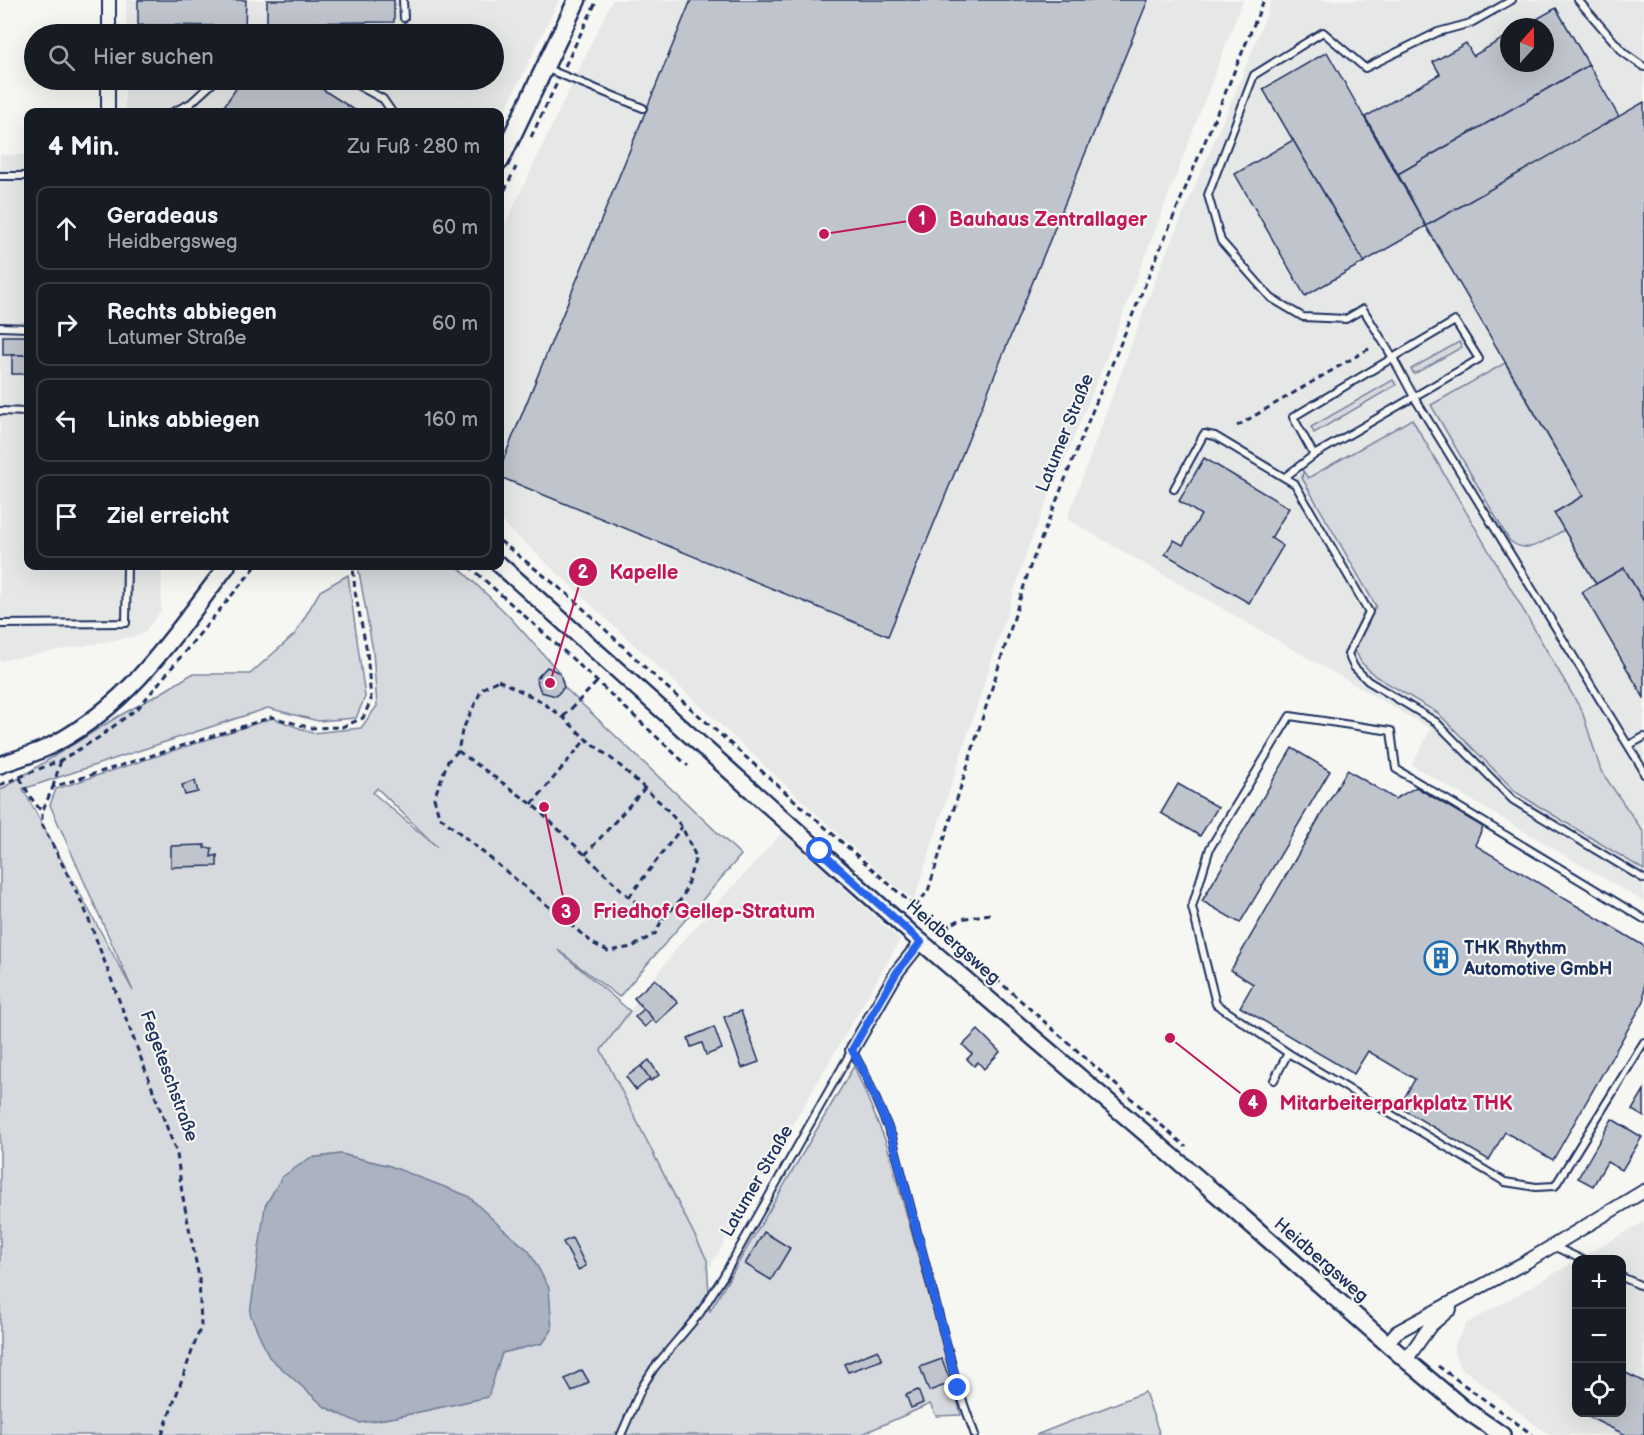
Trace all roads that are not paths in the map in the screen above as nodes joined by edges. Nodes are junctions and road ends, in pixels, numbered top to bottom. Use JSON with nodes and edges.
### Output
{"nodes":[{"id":1,"x":109,"y":0,"type":"edge"},
{"id":2,"x":403,"y":0,"type":"edge"},
{"id":3,"x":577,"y":0,"type":"edge"},
{"id":4,"x":1512,"y":0,"type":"edge"},
{"id":5,"x":1578,"y":0,"type":"edge"},
{"id":6,"x":404,"y":18,"type":"dead end"},
{"id":7,"x":109,"y":24,"type":"edge"},
{"id":8,"x":545,"y":67,"type":"junction"},
{"id":9,"x":1644,"y":67,"type":"edge"},
{"id":10,"x":108,"y":90,"type":"edge"},
{"id":11,"x":205,"y":90,"type":"edge"},
{"id":12,"x":366,"y":90,"type":"edge"},
{"id":13,"x":108,"y":108,"type":"edge"},
{"id":14,"x":181,"y":108,"type":"edge"},
{"id":15,"x":389,"y":108,"type":"edge"},
{"id":16,"x":644,"y":108,"type":"dead end"},
{"id":17,"x":504,"y":153,"type":"edge"},
{"id":18,"x":0,"y":176,"type":"edge"},
{"id":19,"x":24,"y":176,"type":"edge"},
{"id":20,"x":0,"y":327,"type":"edge"},
{"id":21,"x":24,"y":328,"type":"edge"},
{"id":22,"x":1393,"y":358,"type":"junction"},
{"id":23,"x":1414,"y":397,"type":"junction"},
{"id":24,"x":0,"y":411,"type":"edge"},
{"id":25,"x":24,"y":412,"type":"edge"},
{"id":26,"x":1314,"y":455,"type":"junction"},
{"id":27,"x":1285,"y":477,"type":"junction"},
{"id":28,"x":1174,"y":489,"type":"dead end"},
{"id":29,"x":504,"y":569,"type":"edge"},
{"id":30,"x":127,"y":570,"type":"edge"},
{"id":31,"x":224,"y":570,"type":"edge"},
{"id":32,"x":0,"y":624,"type":"edge"},
{"id":33,"x":1644,"y":737,"type":"edge"},
{"id":34,"x":1629,"y":745,"type":"junction"},
{"id":35,"x":0,"y":765,"type":"edge"},
{"id":36,"x":1644,"y":774,"type":"edge"},
{"id":37,"x":1644,"y":879,"type":"edge"},
{"id":38,"x":1644,"y":919,"type":"edge"},
{"id":39,"x":921,"y":942,"type":"junction"},
{"id":40,"x":1644,"y":1042,"type":"edge"},
{"id":41,"x":852,"y":1050,"type":"junction"},
{"id":42,"x":1288,"y":1053,"type":"junction"},
{"id":43,"x":1274,"y":1080,"type":"dead end"},
{"id":44,"x":1644,"y":1191,"type":"edge"},
{"id":45,"x":1552,"y":1246,"type":"junction"},
{"id":46,"x":1572,"y":1255,"type":"edge"},
{"id":47,"x":1626,"y":1278,"type":"edge"},
{"id":48,"x":1644,"y":1287,"type":"edge"},
{"id":49,"x":1466,"y":1293,"type":"junction"},
{"id":50,"x":1387,"y":1343,"type":"junction"},
{"id":51,"x":1411,"y":1354,"type":"junction"},
{"id":52,"x":621,"y":1435,"type":"edge"},
{"id":53,"x":975,"y":1435,"type":"edge"},
{"id":54,"x":1502,"y":1435,"type":"edge"}],
"edges":[{"from":1,"to":7,"type":"street"},
{"from":2,"to":6,"type":"lane"},
{"from":3,"to":8,"type":"main road"},
{"from":4,"to":22,"type":"lane"},
{"from":5,"to":9,"type":"lane"},
{"from":8,"to":16,"type":"lane"},
{"from":8,"to":17,"type":"main road"},
{"from":10,"to":13,"type":"street"},
{"from":11,"to":14,"type":"lane"},
{"from":12,"to":15,"type":"lane"},
{"from":18,"to":19,"type":"lane"},
{"from":20,"to":21,"type":"lane"},
{"from":22,"to":23,"type":"lane"},
{"from":22,"to":23,"type":"lane"},
{"from":22,"to":26,"type":"lane"},
{"from":23,"to":26,"type":"lane"},
{"from":23,"to":34,"type":"lane"},
{"from":24,"to":25,"type":"lane"},
{"from":26,"to":27,"type":"lane"},
{"from":27,"to":28,"type":"lane"},
{"from":27,"to":37,"type":"lane"},
{"from":29,"to":39,"type":"street","name":"Heidbergsweg"},
{"from":30,"to":32,"type":"lane"},
{"from":31,"to":35,"type":"street"},
{"from":33,"to":34,"type":"lane"},
{"from":34,"to":36,"type":"lane"},
{"from":38,"to":42,"type":"lane"},
{"from":39,"to":41,"type":"street","name":"Latumer Straße"},
{"from":39,"to":50,"type":"street","name":"Heidbergsweg"},
{"from":40,"to":42,"type":"lane"},
{"from":41,"to":52,"type":"lane","name":"Latumer Straße"},
{"from":41,"to":53,"type":"lane"},
{"from":42,"to":43,"type":"lane"},
{"from":44,"to":45,"type":"street"},
{"from":45,"to":46,"type":"lane"},
{"from":45,"to":49,"type":"street"},
{"from":47,"to":48,"type":"lane"},
{"from":49,"to":50,"type":"street"},
{"from":49,"to":51,"type":"street"},
{"from":50,"to":51,"type":"street","name":"Heidbergsweg"},
{"from":51,"to":54,"type":"street","name":"Heidbergsweg"}]}
